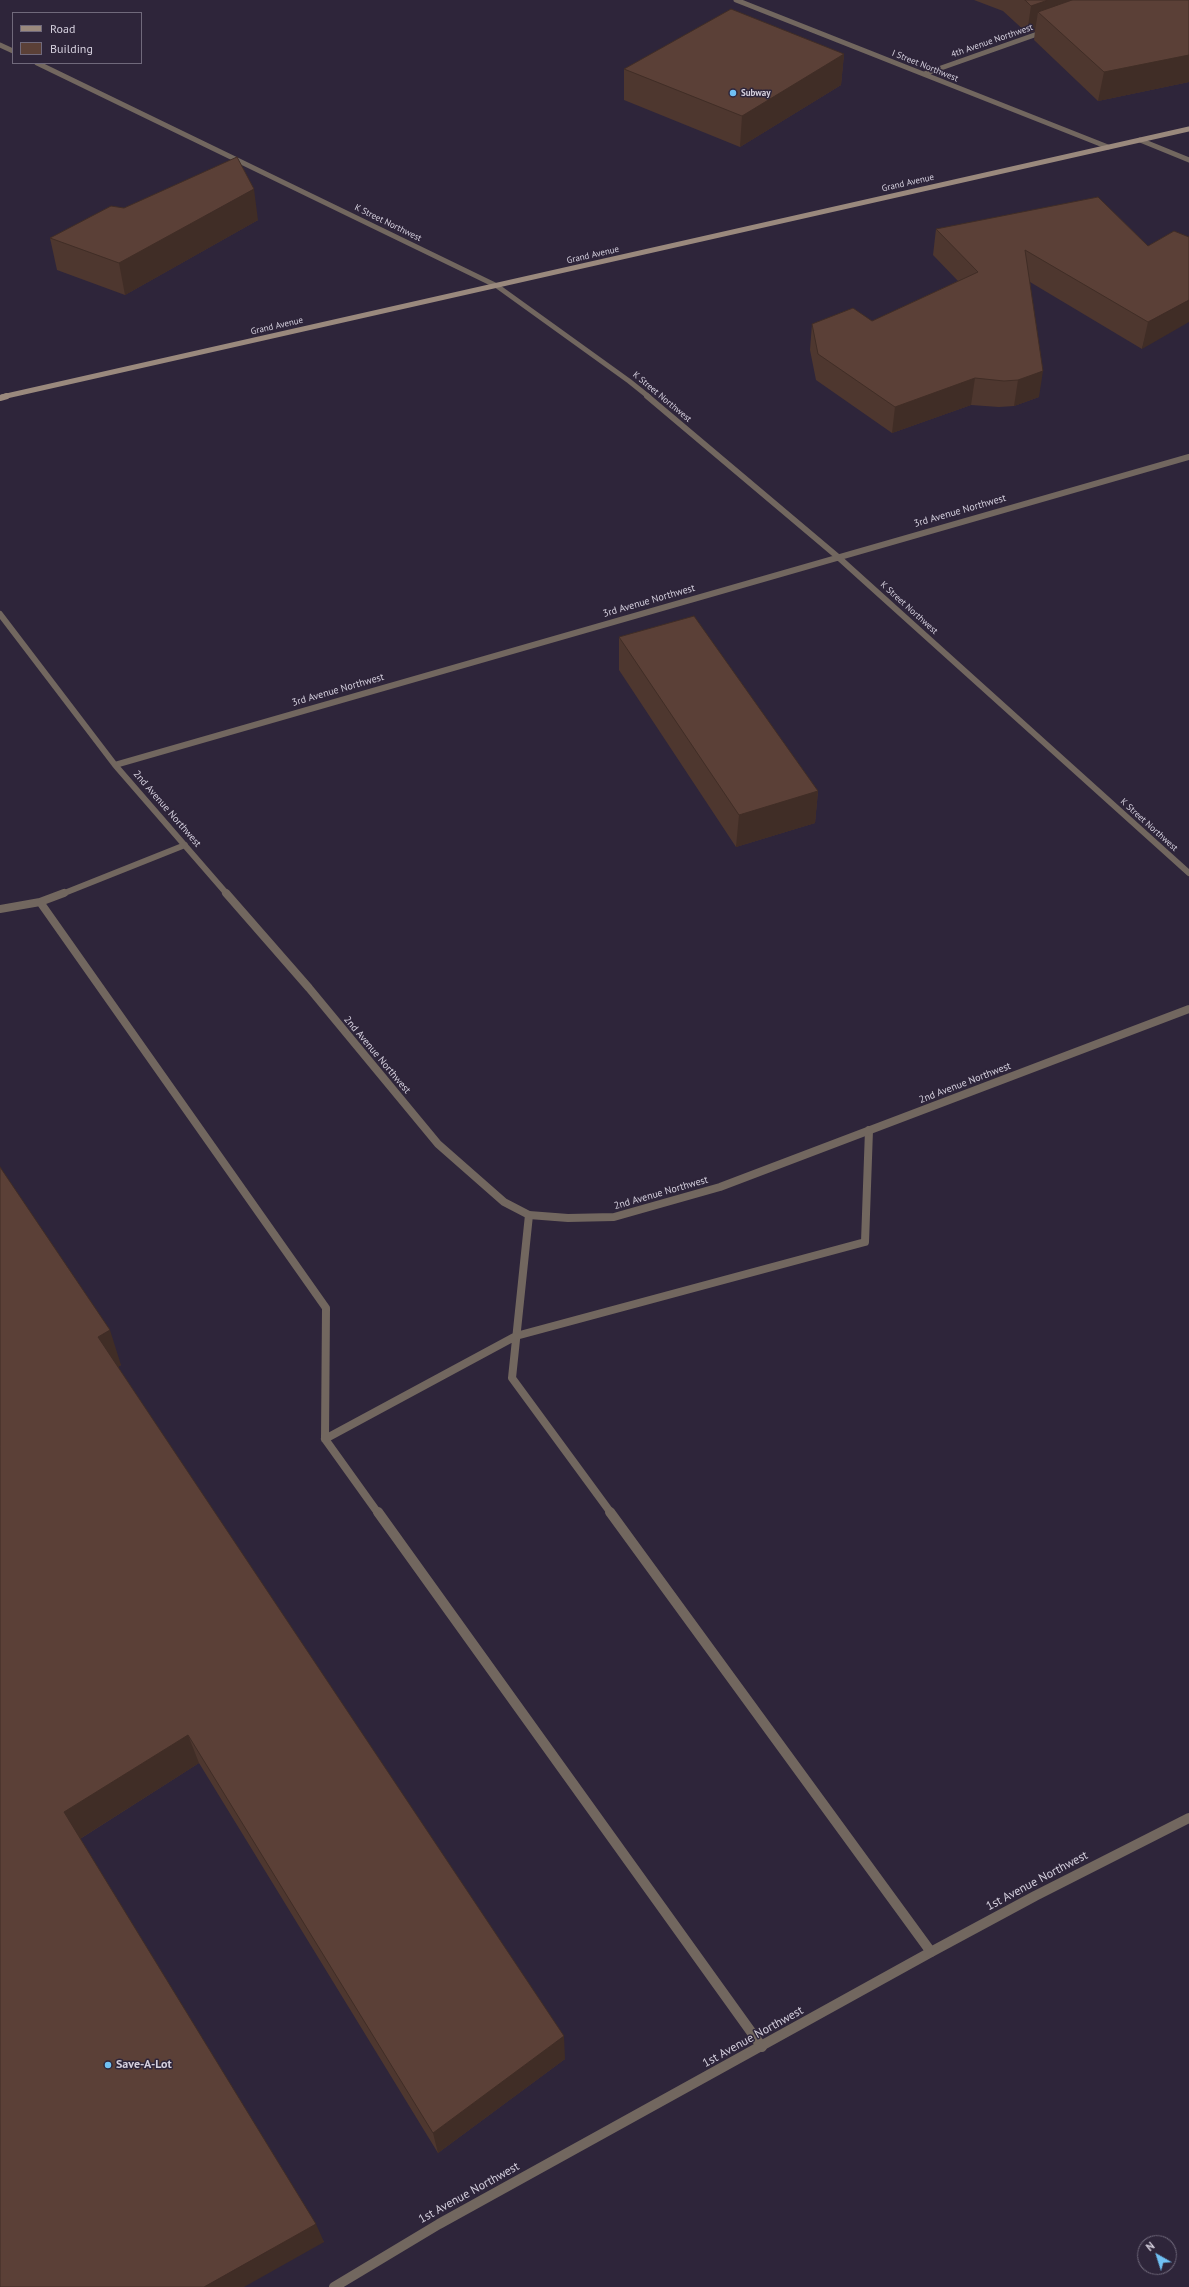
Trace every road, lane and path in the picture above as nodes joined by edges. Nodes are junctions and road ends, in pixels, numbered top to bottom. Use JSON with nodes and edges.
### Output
{"nodes":[{"id":1,"x":736,"y":0,"type":"edge"},
{"id":2,"x":1052,"y":29,"type":"edge"},
{"id":3,"x":0,"y":45,"type":"edge"},
{"id":4,"x":12,"y":51,"type":"edge"},
{"id":5,"x":40,"y":64,"type":"edge"},
{"id":6,"x":924,"y":74,"type":"junction"},
{"id":7,"x":1189,"y":129,"type":"edge"},
{"id":8,"x":1140,"y":140,"type":"junction"},
{"id":9,"x":1108,"y":147,"type":"junction"},
{"id":10,"x":1189,"y":160,"type":"edge"},
{"id":11,"x":498,"y":286,"type":"junction"},
{"id":12,"x":0,"y":398,"type":"edge"},
{"id":13,"x":1189,"y":457,"type":"edge"},
{"id":14,"x":838,"y":557,"type":"junction"},
{"id":15,"x":0,"y":614,"type":"edge"},
{"id":16,"x":115,"y":764,"type":"junction"},
{"id":17,"x":185,"y":845,"type":"junction"},
{"id":18,"x":1189,"y":873,"type":"edge"},
{"id":19,"x":40,"y":902,"type":"junction"},
{"id":20,"x":0,"y":909,"type":"edge"},
{"id":21,"x":1189,"y":1009,"type":"edge"},
{"id":22,"x":869,"y":1130,"type":"junction"},
{"id":23,"x":529,"y":1215,"type":"junction"},
{"id":24,"x":516,"y":1336,"type":"junction"},
{"id":25,"x":325,"y":1439,"type":"junction"},
{"id":26,"x":1189,"y":1818,"type":"edge"},
{"id":27,"x":931,"y":1952,"type":"junction"},
{"id":28,"x":762,"y":2047,"type":"junction"},
{"id":29,"x":334,"y":2287,"type":"edge"}],
"edges":[{"from":1,"to":6,"type":"street","name":"I Street Northwest"},
{"from":2,"to":6,"type":"street","name":"4th Avenue Northwest"},
{"from":3,"to":4,"type":"street"},
{"from":5,"to":11,"type":"street","name":"K Street Northwest"},
{"from":6,"to":9,"type":"street","name":"I Street Northwest"},
{"from":7,"to":8,"type":"street","name":"Grand Avenue"},
{"from":8,"to":9,"type":"street","name":"Grand Avenue"},
{"from":8,"to":10,"type":"street"},
{"from":9,"to":11,"type":"street","name":"Grand Avenue"},
{"from":11,"to":12,"type":"street","name":"Grand Avenue"},
{"from":11,"to":14,"type":"street","name":"K Street Northwest"},
{"from":13,"to":14,"type":"street","name":"3rd Avenue Northwest"},
{"from":14,"to":16,"type":"street","name":"3rd Avenue Northwest"},
{"from":14,"to":18,"type":"street","name":"K Street Northwest"},
{"from":15,"to":16,"type":"street","name":"2nd Avenue Northwest"},
{"from":16,"to":17,"type":"street","name":"2nd Avenue Northwest"},
{"from":17,"to":19,"type":"street"},
{"from":17,"to":23,"type":"street","name":"2nd Avenue Northwest"},
{"from":19,"to":20,"type":"street"},
{"from":19,"to":25,"type":"street"},
{"from":21,"to":22,"type":"street","name":"2nd Avenue Northwest"},
{"from":22,"to":23,"type":"street","name":"2nd Avenue Northwest"},
{"from":22,"to":24,"type":"street"},
{"from":23,"to":24,"type":"street"},
{"from":24,"to":25,"type":"street"},
{"from":24,"to":27,"type":"street"},
{"from":25,"to":28,"type":"street"},
{"from":26,"to":27,"type":"street","name":"1st Avenue Northwest"},
{"from":27,"to":28,"type":"street","name":"1st Avenue Northwest"},
{"from":28,"to":29,"type":"street","name":"1st Avenue Northwest"}]}
